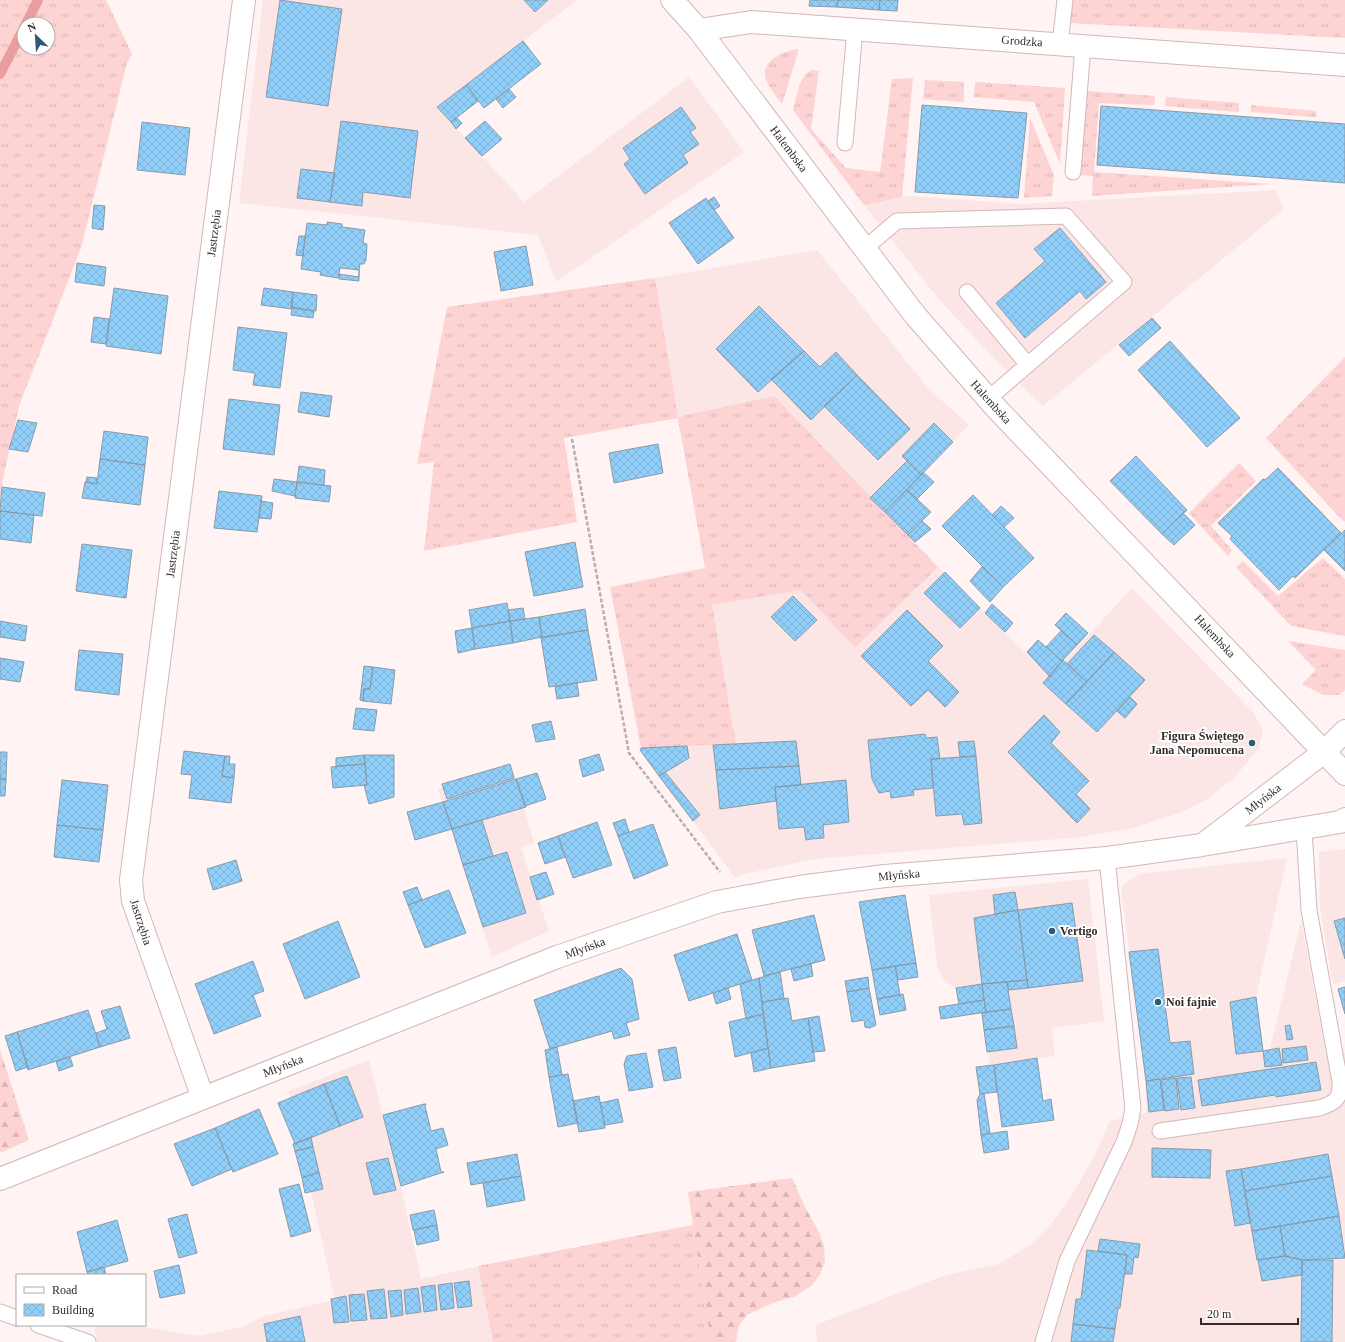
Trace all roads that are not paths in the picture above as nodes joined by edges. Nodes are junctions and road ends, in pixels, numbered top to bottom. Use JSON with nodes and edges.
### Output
{"nodes":[{"id":1,"x":244,"y":0,"type":"edge"},
{"id":2,"x":672,"y":0,"type":"edge"},
{"id":3,"x":1065,"y":0,"type":"edge"},
{"id":4,"x":856,"y":29,"type":"junction"},
{"id":5,"x":699,"y":30,"type":"junction"},
{"id":6,"x":1060,"y":44,"type":"junction"},
{"id":7,"x":1083,"y":46,"type":"junction"},
{"id":8,"x":1345,"y":65,"type":"edge"},
{"id":9,"x":845,"y":143,"type":"dead end"},
{"id":10,"x":1073,"y":172,"type":"dead end"},
{"id":11,"x":864,"y":249,"type":"junction"},
{"id":12,"x":967,"y":292,"type":"dead end"},
{"id":13,"x":1028,"y":365,"type":"junction"},
{"id":14,"x":988,"y":399,"type":"junction"},
{"id":15,"x":1345,"y":731,"type":"edge"},
{"id":16,"x":1324,"y":752,"type":"junction"},
{"id":17,"x":1345,"y":774,"type":"edge"},
{"id":18,"x":1345,"y":819,"type":"edge"},
{"id":19,"x":1304,"y":829,"type":"junction"},
{"id":20,"x":1202,"y":845,"type":"junction"},
{"id":21,"x":1108,"y":858,"type":"junction"},
{"id":22,"x":203,"y":1098,"type":"junction"},
{"id":23,"x":1160,"y":1131,"type":"dead end"},
{"id":24,"x":0,"y":1180,"type":"edge"},
{"id":25,"x":0,"y":1312,"type":"edge"},
{"id":26,"x":16,"y":1318,"type":"edge"},
{"id":27,"x":41,"y":1326,"type":"edge"},
{"id":28,"x":88,"y":1342,"type":"edge"},
{"id":29,"x":1044,"y":1342,"type":"edge"}],
"edges":[{"from":1,"to":22,"type":"street","name":"Jastrzębia"},
{"from":2,"to":5,"type":"street","name":"Halembska"},
{"from":3,"to":6,"type":"lane"},
{"from":4,"to":5,"type":"street","name":"Grodzka"},
{"from":4,"to":6,"type":"street","name":"Grodzka"},
{"from":4,"to":9,"type":"lane"},
{"from":5,"to":11,"type":"street","name":"Halembska"},
{"from":6,"to":7,"type":"street","name":"Grodzka"},
{"from":7,"to":8,"type":"street","name":"Grodzka"},
{"from":7,"to":10,"type":"lane"},
{"from":11,"to":13,"type":"lane"},
{"from":11,"to":14,"type":"street","name":"Halembska"},
{"from":12,"to":13,"type":"lane"},
{"from":13,"to":14,"type":"lane"},
{"from":14,"to":16,"type":"street","name":"Halembska"},
{"from":15,"to":16,"type":"street","name":"Młyńska"},
{"from":16,"to":17,"type":"street","name":"Halembska"},
{"from":16,"to":20,"type":"street","name":"Młyńska"},
{"from":18,"to":19,"type":"street","name":"Młyńska"},
{"from":19,"to":20,"type":"street","name":"Młyńska"},
{"from":19,"to":23,"type":"lane"},
{"from":20,"to":21,"type":"street","name":"Młyńska"},
{"from":21,"to":22,"type":"street","name":"Młyńska"},
{"from":21,"to":29,"type":"lane"},
{"from":22,"to":24,"type":"street","name":"Młyńska"},
{"from":25,"to":26,"type":"lane"},
{"from":27,"to":28,"type":"lane"}]}
